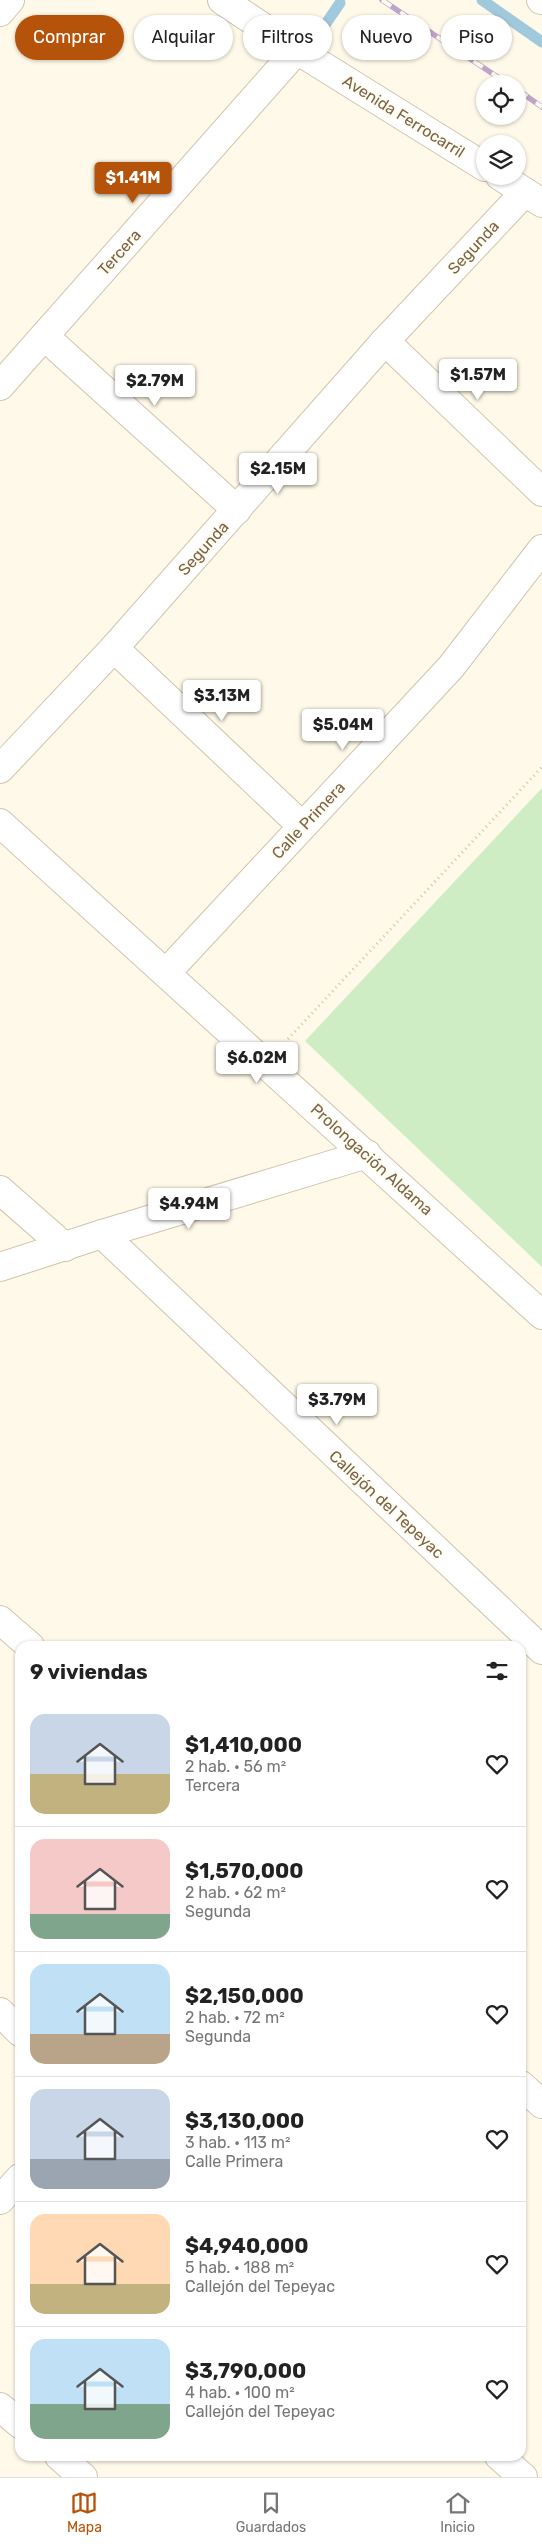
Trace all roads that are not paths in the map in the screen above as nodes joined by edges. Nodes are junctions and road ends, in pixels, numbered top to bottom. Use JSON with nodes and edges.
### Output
{"nodes":[{"id":1,"x":10,"y":0,"type":"edge"},
{"id":2,"x":222,"y":0,"type":"edge"},
{"id":3,"x":0,"y":12,"type":"edge"},
{"id":4,"x":244,"y":15,"type":"edge"},
{"id":5,"x":288,"y":60,"type":"edge"},
{"id":6,"x":313,"y":60,"type":"edge"},
{"id":7,"x":476,"y":161,"type":"edge"},
{"id":8,"x":514,"y":185,"type":"edge"},
{"id":9,"x":533,"y":198,"type":"edge"},
{"id":10,"x":44,"y":336,"type":"junction"},
{"id":11,"x":385,"y":341,"type":"junction"},
{"id":12,"x":0,"y":386,"type":"edge"},
{"id":13,"x":542,"y":492,"type":"edge"},
{"id":14,"x":236,"y":510,"type":"junction"},
{"id":15,"x":542,"y":549,"type":"edge"},
{"id":16,"x":114,"y":648,"type":"junction"},
{"id":17,"x":0,"y":769,"type":"edge"},
{"id":18,"x":0,"y":823,"type":"edge"},
{"id":19,"x":302,"y":826,"type":"junction"},
{"id":20,"x":166,"y":973,"type":"junction"},
{"id":21,"x":367,"y":1154,"type":"junction"},
{"id":22,"x":0,"y":1190,"type":"edge"},
{"id":23,"x":102,"y":1234,"type":"junction"},
{"id":24,"x":65,"y":1247,"type":"junction"},
{"id":25,"x":0,"y":1267,"type":"edge"},
{"id":26,"x":542,"y":1315,"type":"edge"},
{"id":27,"x":0,"y":1620,"type":"edge"},
{"id":28,"x":24,"y":1641,"type":"edge"},
{"id":29,"x":542,"y":1650,"type":"edge"},
{"id":30,"x":0,"y":2012,"type":"edge"},
{"id":31,"x":15,"y":2027,"type":"edge"},
{"id":32,"x":526,"y":2089,"type":"edge"},
{"id":33,"x":542,"y":2104,"type":"edge"},
{"id":34,"x":15,"y":2184,"type":"edge"},
{"id":35,"x":0,"y":2200,"type":"edge"},
{"id":36,"x":0,"y":2407,"type":"edge"},
{"id":37,"x":15,"y":2420,"type":"edge"},
{"id":38,"x":64,"y":2461,"type":"edge"},
{"id":39,"x":505,"y":2461,"type":"edge"},
{"id":40,"x":83,"y":2477,"type":"edge"},
{"id":41,"x":523,"y":2477,"type":"edge"}],
"edges":[{"from":1,"to":3,"type":"street"},
{"from":2,"to":4,"type":"street","name":"Avenida Ferrocarril"},
{"from":5,"to":10,"type":"street","name":"Tercera"},
{"from":6,"to":7,"type":"street","name":"Avenida Ferrocarril"},
{"from":8,"to":9,"type":"street"},
{"from":9,"to":11,"type":"street","name":"Segunda"},
{"from":10,"to":12,"type":"street","name":"Tercera"},
{"from":10,"to":14,"type":"street"},
{"from":11,"to":13,"type":"street"},
{"from":11,"to":14,"type":"street","name":"Segunda"},
{"from":14,"to":16,"type":"street","name":"Segunda"},
{"from":15,"to":19,"type":"street","name":"Calle Primera"},
{"from":16,"to":17,"type":"street","name":"Segunda"},
{"from":16,"to":19,"type":"street"},
{"from":18,"to":20,"type":"street","name":"Prolongación Aldama"},
{"from":19,"to":20,"type":"street","name":"Calle Primera"},
{"from":20,"to":21,"type":"street","name":"Prolongación Aldama"},
{"from":21,"to":23,"type":"street"},
{"from":21,"to":26,"type":"street","name":"Prolongación Aldama"},
{"from":22,"to":24,"type":"street"},
{"from":23,"to":24,"type":"street"},
{"from":23,"to":29,"type":"street","name":"Callejón del Tepeyac"},
{"from":24,"to":25,"type":"street"},
{"from":27,"to":28,"type":"street"},
{"from":30,"to":31,"type":"street"},
{"from":32,"to":33,"type":"street"},
{"from":34,"to":35,"type":"street"},
{"from":36,"to":37,"type":"street"},
{"from":38,"to":40,"type":"street"},
{"from":39,"to":41,"type":"street"}]}
